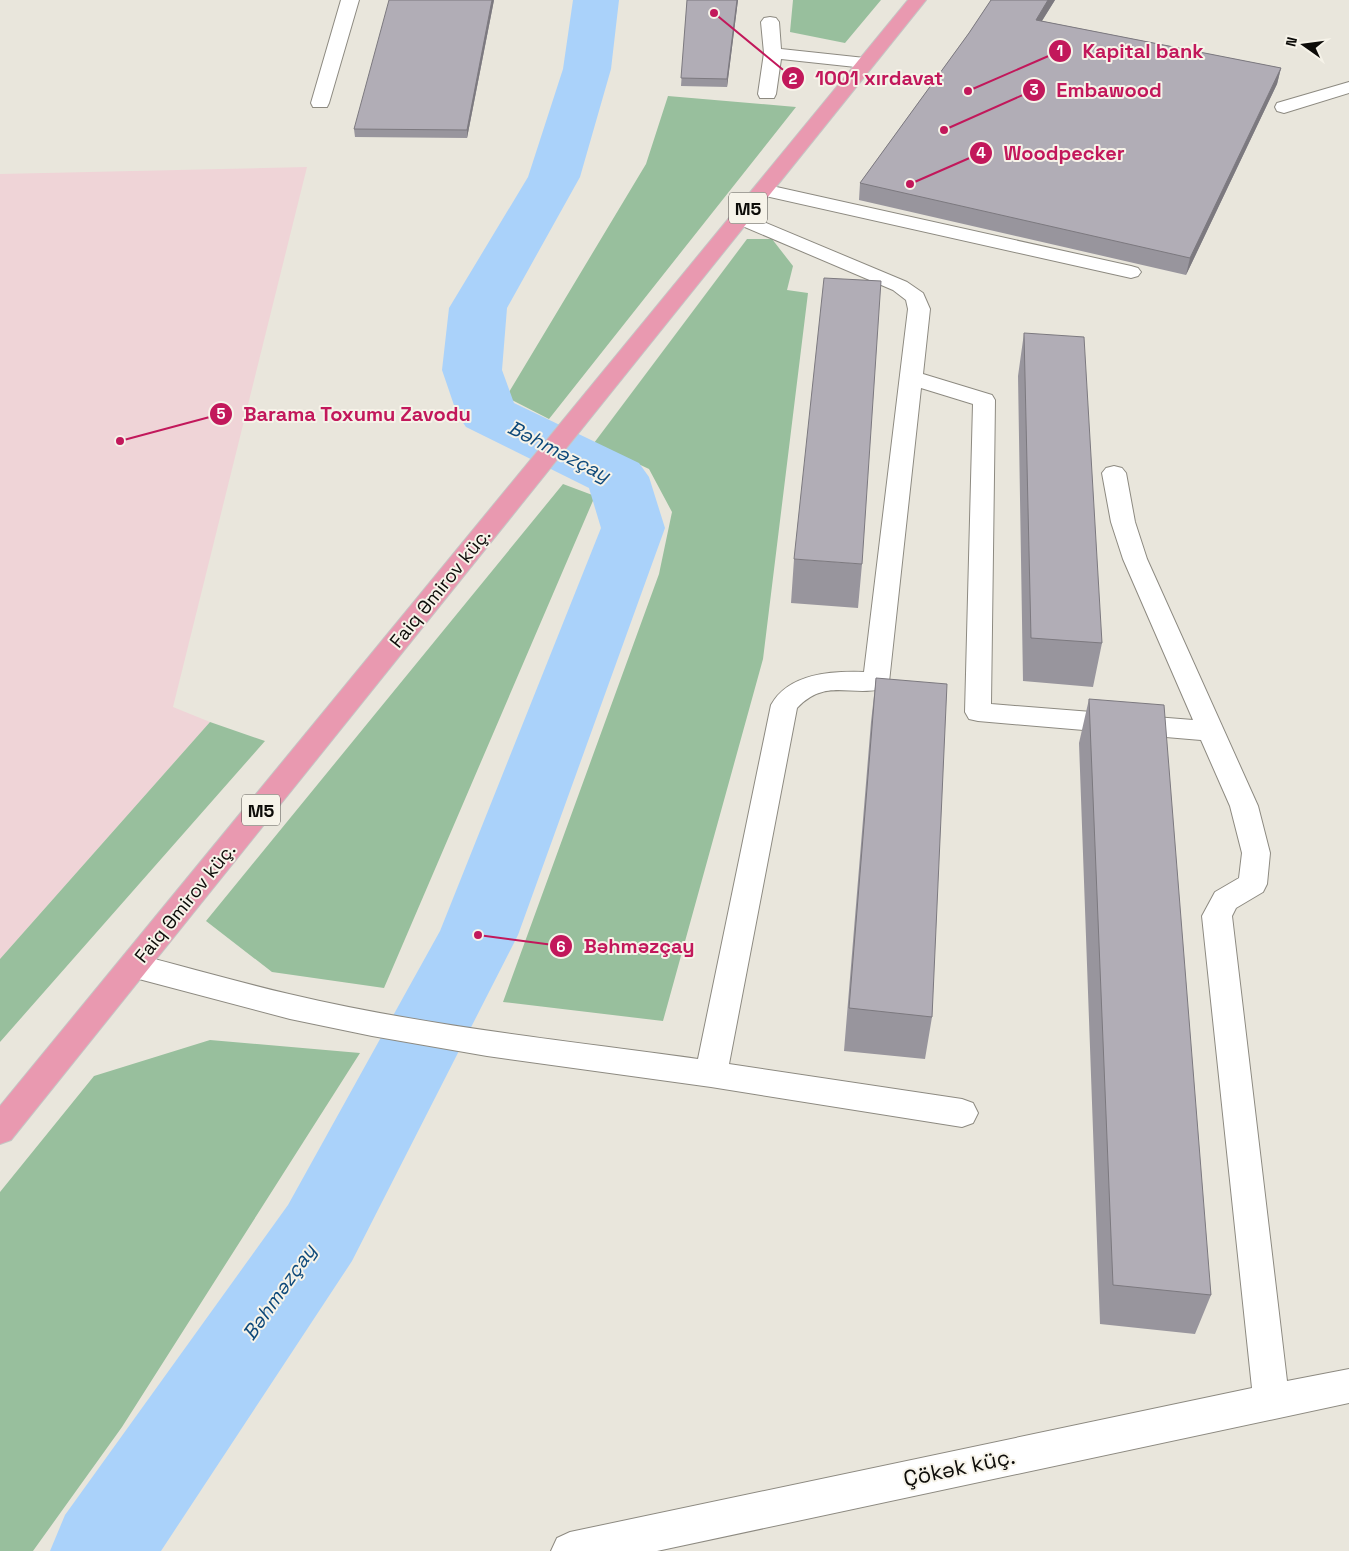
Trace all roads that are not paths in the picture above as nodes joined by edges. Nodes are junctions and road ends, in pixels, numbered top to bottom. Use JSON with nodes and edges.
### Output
{"nodes":[{"id":1,"x":350,"y":0,"type":"edge"},
{"id":2,"x":916,"y":0,"type":"edge"},
{"id":3,"x":770,"y":22,"type":"dead end"},
{"id":4,"x":773,"y":53,"type":"junction"},
{"id":5,"x":865,"y":63,"type":"junction"},
{"id":6,"x":1349,"y":87,"type":"edge"},
{"id":7,"x":767,"y":94,"type":"dead end"},
{"id":8,"x":320,"y":102,"type":"dead end"},
{"id":9,"x":1284,"y":107,"type":"dead end"},
{"id":10,"x":763,"y":190,"type":"junction"},
{"id":11,"x":740,"y":218,"type":"junction"},
{"id":12,"x":1131,"y":272,"type":"dead end"},
{"id":13,"x":911,"y":378,"type":"junction"},
{"id":14,"x":1114,"y":473,"type":"dead end"},
{"id":15,"x":1211,"y":731,"type":"junction"},
{"id":16,"x":135,"y":966,"type":"junction"},
{"id":17,"x":711,"y":1074,"type":"junction"},
{"id":18,"x":962,"y":1113,"type":"dead end"},
{"id":19,"x":0,"y":1130,"type":"edge"},
{"id":20,"x":1349,"y":1386,"type":"edge"},
{"id":21,"x":1271,"y":1400,"type":"junction"},
{"id":22,"x":570,"y":1551,"type":"edge"}],
"edges":[{"from":1,"to":8,"type":"street"},
{"from":2,"to":5,"type":"highway","number":"M5"},
{"from":3,"to":4,"type":"street"},
{"from":4,"to":5,"type":"street"},
{"from":4,"to":7,"type":"street"},
{"from":5,"to":10,"type":"highway","number":"M5"},
{"from":6,"to":9,"type":"street"},
{"from":10,"to":11,"type":"highway","number":"M5"},
{"from":10,"to":12,"type":"street"},
{"from":11,"to":13,"type":"street"},
{"from":11,"to":16,"type":"highway","name":"Faiq Əmirov küç.","number":"M5"},
{"from":13,"to":15,"type":"street"},
{"from":13,"to":17,"type":"street"},
{"from":14,"to":15,"type":"street"},
{"from":15,"to":21,"type":"street"},
{"from":16,"to":17,"type":"street"},
{"from":16,"to":19,"type":"highway","name":"Faiq Əmirov küç.","number":"M5"},
{"from":17,"to":18,"type":"street"},
{"from":20,"to":21,"type":"street","name":"Çökək küç."},
{"from":21,"to":22,"type":"street","name":"Çökək küç."}]}
